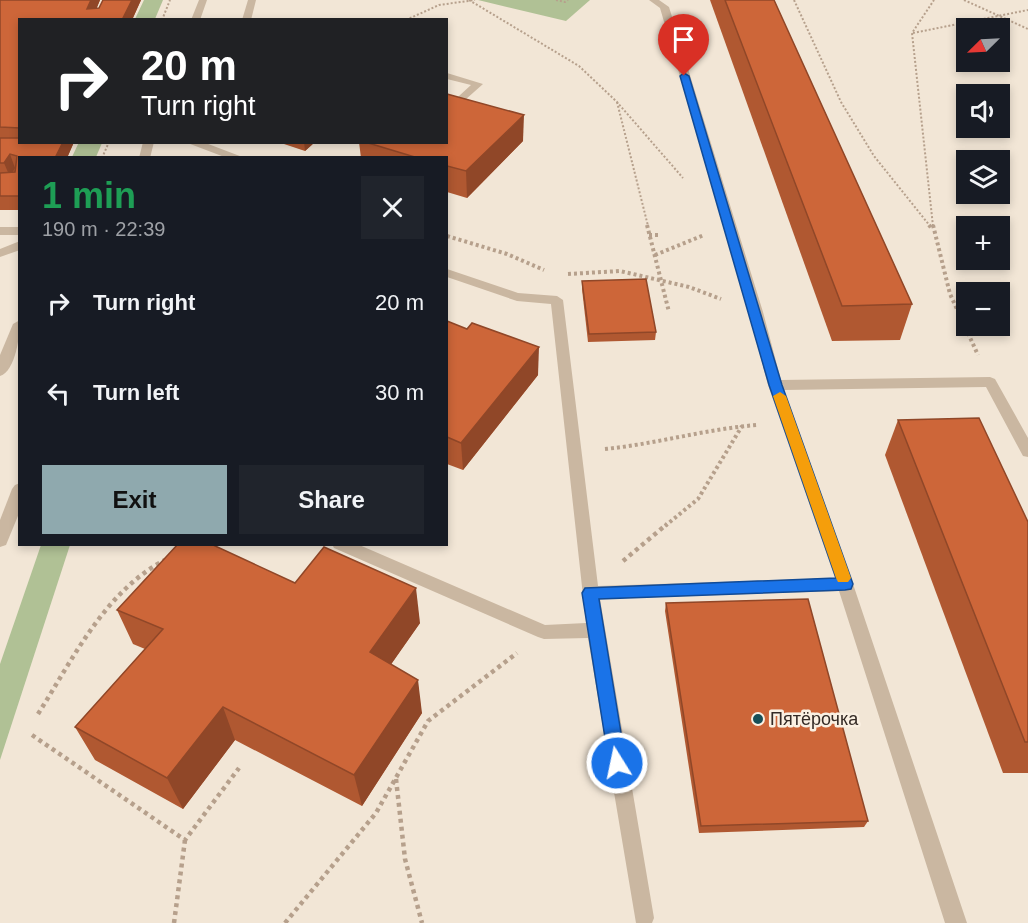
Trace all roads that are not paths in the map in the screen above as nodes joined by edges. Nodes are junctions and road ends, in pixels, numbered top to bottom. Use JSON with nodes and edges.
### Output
{"nodes":[{"id":1,"x":203,"y":0,"type":"edge"},
{"id":2,"x":252,"y":0,"type":"edge"},
{"id":3,"x":653,"y":0,"type":"edge"},
{"id":4,"x":196,"y":18,"type":"edge"},
{"id":5,"x":247,"y":18,"type":"edge"},
{"id":6,"x":448,"y":76,"type":"edge"},
{"id":7,"x":448,"y":112,"type":"edge"},
{"id":8,"x":196,"y":144,"type":"edge"},
{"id":9,"x":234,"y":156,"type":"edge"},
{"id":10,"x":0,"y":231,"type":"edge"},
{"id":11,"x":18,"y":231,"type":"edge"},
{"id":12,"x":18,"y":246,"type":"edge"},
{"id":13,"x":0,"y":253,"type":"edge"},
{"id":14,"x":448,"y":273,"type":"edge"},
{"id":15,"x":18,"y":329,"type":"edge"},
{"id":16,"x":0,"y":371,"type":"edge"},
{"id":17,"x":775,"y":385,"type":"junction"},
{"id":18,"x":1028,"y":452,"type":"edge"},
{"id":19,"x":18,"y":494,"type":"edge"},
{"id":20,"x":0,"y":541,"type":"edge"},
{"id":21,"x":345,"y":546,"type":"edge"},
{"id":22,"x":845,"y":584,"type":"junction"},
{"id":23,"x":590,"y":593,"type":"junction"},
{"id":24,"x":595,"y":630,"type":"junction"},
{"id":25,"x":644,"y":918,"type":"dead end"},
{"id":26,"x":956,"y":923,"type":"edge"}],
"edges":[{"from":1,"to":4,"type":"street"},
{"from":2,"to":5,"type":"street"},
{"from":3,"to":17,"type":"street"},
{"from":6,"to":7,"type":"street"},
{"from":8,"to":9,"type":"street"},
{"from":10,"to":11,"type":"street"},
{"from":12,"to":13,"type":"street"},
{"from":14,"to":23,"type":"street"},
{"from":15,"to":16,"type":"street"},
{"from":17,"to":18,"type":"street"},
{"from":17,"to":22,"type":"street"},
{"from":19,"to":20,"type":"street"},
{"from":21,"to":24,"type":"street"},
{"from":22,"to":23,"type":"street"},
{"from":22,"to":26,"type":"street"},
{"from":23,"to":24,"type":"street"},
{"from":24,"to":25,"type":"street"}]}
